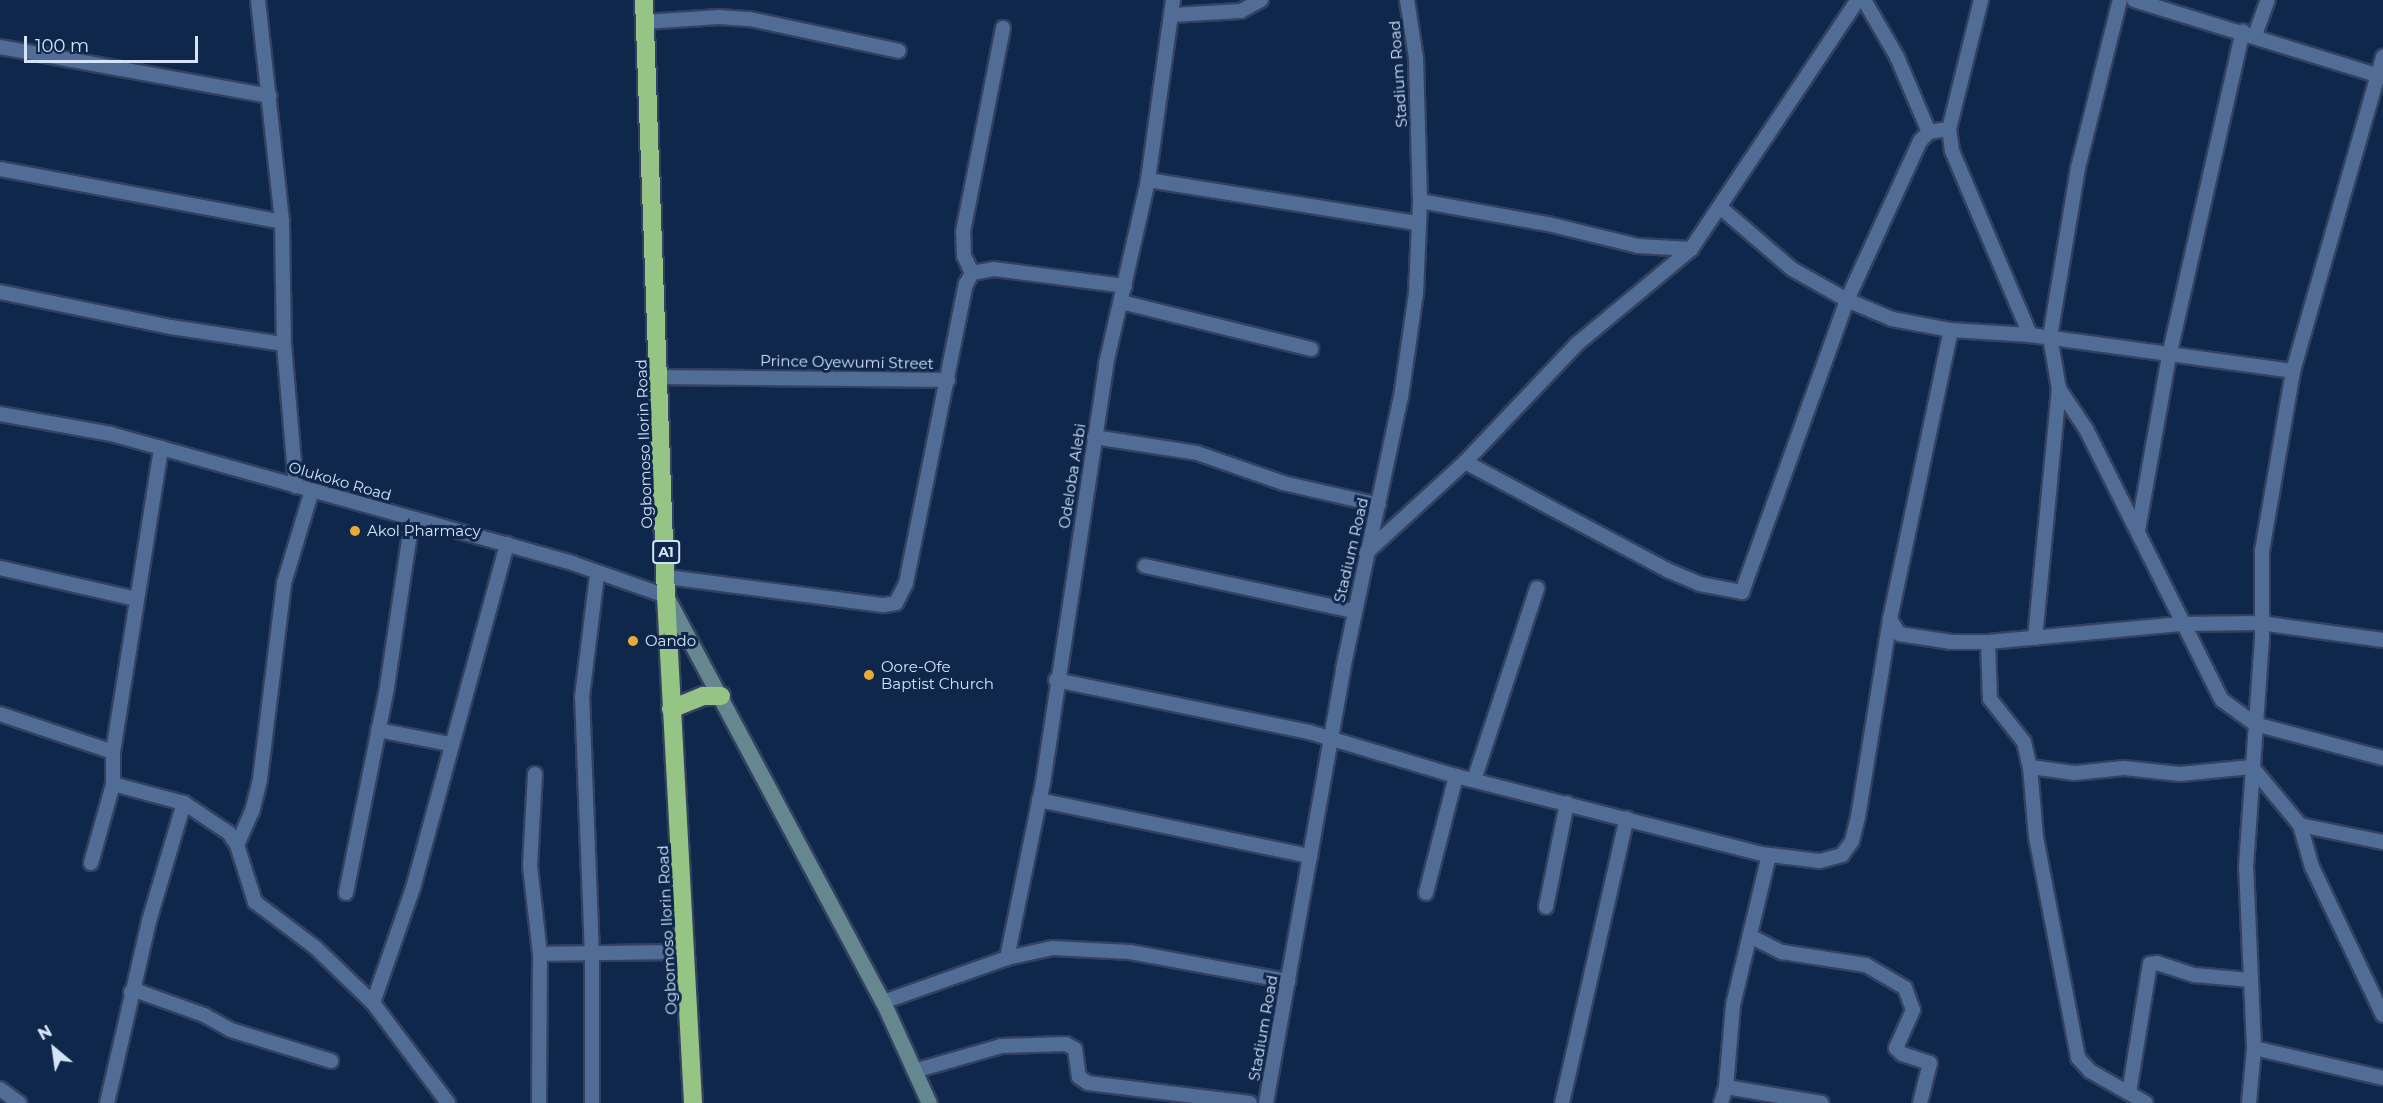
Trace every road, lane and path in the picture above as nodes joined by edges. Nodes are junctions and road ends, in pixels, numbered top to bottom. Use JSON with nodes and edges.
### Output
{"nodes":[{"id":1,"x":258,"y":0,"type":"edge"},
{"id":2,"x":644,"y":0,"type":"edge"},
{"id":3,"x":1173,"y":0,"type":"edge"},
{"id":4,"x":1261,"y":0,"type":"edge"},
{"id":5,"x":1407,"y":0,"type":"edge"},
{"id":6,"x":1858,"y":0,"type":"edge"},
{"id":7,"x":1864,"y":0,"type":"edge"},
{"id":8,"x":1981,"y":0,"type":"edge"},
{"id":9,"x":2120,"y":0,"type":"edge"},
{"id":10,"x":2137,"y":0,"type":"edge"},
{"id":11,"x":2268,"y":0,"type":"edge"},
{"id":12,"x":1172,"y":15,"type":"junction"},
{"id":13,"x":645,"y":22,"type":"junction"},
{"id":14,"x":1003,"y":28,"type":"dead end"},
{"id":15,"x":2249,"y":33,"type":"junction"},
{"id":16,"x":0,"y":47,"type":"edge"},
{"id":17,"x":898,"y":51,"type":"dead end"},
{"id":18,"x":2383,"y":57,"type":"edge"},
{"id":19,"x":2379,"y":76,"type":"edge"},
{"id":20,"x":270,"y":96,"type":"junction"},
{"id":21,"x":1949,"y":129,"type":"junction"},
{"id":22,"x":1929,"y":132,"type":"junction"},
{"id":23,"x":0,"y":169,"type":"edge"},
{"id":24,"x":1148,"y":180,"type":"junction"},
{"id":25,"x":1420,"y":201,"type":"junction"},
{"id":26,"x":1721,"y":208,"type":"junction"},
{"id":27,"x":282,"y":222,"type":"junction"},
{"id":28,"x":1417,"y":223,"type":"junction"},
{"id":29,"x":1690,"y":249,"type":"junction"},
{"id":30,"x":972,"y":273,"type":"junction"},
{"id":31,"x":1125,"y":286,"type":"junction"},
{"id":32,"x":0,"y":292,"type":"edge"},
{"id":33,"x":1847,"y":300,"type":"junction"},
{"id":34,"x":1121,"y":302,"type":"junction"},
{"id":35,"x":1951,"y":330,"type":"junction"},
{"id":36,"x":2030,"y":335,"type":"junction"},
{"id":37,"x":2050,"y":337,"type":"junction"},
{"id":38,"x":284,"y":344,"type":"junction"},
{"id":39,"x":1311,"y":349,"type":"dead end"},
{"id":40,"x":2169,"y":356,"type":"junction"},
{"id":41,"x":2293,"y":371,"type":"junction"},
{"id":42,"x":660,"y":377,"type":"junction"},
{"id":43,"x":948,"y":380,"type":"junction"},
{"id":44,"x":2059,"y":389,"type":"junction"},
{"id":45,"x":0,"y":414,"type":"edge"},
{"id":46,"x":1094,"y":437,"type":"junction"},
{"id":47,"x":161,"y":448,"type":"junction"},
{"id":48,"x":1465,"y":462,"type":"junction"},
{"id":49,"x":296,"y":486,"type":"junction"},
{"id":50,"x":312,"y":490,"type":"junction"},
{"id":51,"x":1379,"y":505,"type":"junction"},
{"id":52,"x":412,"y":520,"type":"junction"},
{"id":53,"x":2138,"y":530,"type":"junction"},
{"id":54,"x":507,"y":544,"type":"junction"},
{"id":55,"x":1366,"y":553,"type":"junction"},
{"id":56,"x":1144,"y":566,"type":"dead end"},
{"id":57,"x":0,"y":568,"type":"edge"},
{"id":58,"x":597,"y":574,"type":"junction"},
{"id":59,"x":666,"y":577,"type":"junction"},
{"id":60,"x":1537,"y":588,"type":"dead end"},
{"id":61,"x":666,"y":596,"type":"junction"},
{"id":62,"x":137,"y":599,"type":"junction"},
{"id":63,"x":1354,"y":611,"type":"junction"},
{"id":64,"x":1890,"y":620,"type":"junction"},
{"id":65,"x":2260,"y":623,"type":"junction"},
{"id":66,"x":2181,"y":624,"type":"junction"},
{"id":67,"x":2035,"y":638,"type":"junction"},
{"id":68,"x":2383,"y":640,"type":"edge"},
{"id":69,"x":1988,"y":642,"type":"junction"},
{"id":70,"x":1056,"y":680,"type":"junction"},
{"id":71,"x":721,"y":696,"type":"junction"},
{"id":72,"x":671,"y":709,"type":"junction"},
{"id":73,"x":0,"y":714,"type":"edge"},
{"id":74,"x":2256,"y":724,"type":"junction"},
{"id":75,"x":378,"y":730,"type":"junction"},
{"id":76,"x":1330,"y":740,"type":"junction"},
{"id":77,"x":450,"y":744,"type":"junction"},
{"id":78,"x":113,"y":752,"type":"junction"},
{"id":79,"x":2383,"y":758,"type":"edge"},
{"id":80,"x":2030,"y":767,"type":"junction"},
{"id":81,"x":2252,"y":767,"type":"junction"},
{"id":82,"x":535,"y":774,"type":"dead end"},
{"id":83,"x":1456,"y":776,"type":"junction"},
{"id":84,"x":1474,"y":780,"type":"junction"},
{"id":85,"x":112,"y":784,"type":"junction"},
{"id":86,"x":1039,"y":800,"type":"junction"},
{"id":87,"x":184,"y":803,"type":"junction"},
{"id":88,"x":1568,"y":803,"type":"junction"},
{"id":89,"x":1627,"y":818,"type":"junction"},
{"id":90,"x":2300,"y":825,"type":"junction"},
{"id":91,"x":2383,"y":842,"type":"edge"},
{"id":92,"x":237,"y":845,"type":"junction"},
{"id":93,"x":1769,"y":855,"type":"junction"},
{"id":94,"x":1310,"y":856,"type":"junction"},
{"id":95,"x":91,"y":863,"type":"dead end"},
{"id":96,"x":346,"y":893,"type":"dead end"},
{"id":97,"x":1426,"y":893,"type":"dead end"},
{"id":98,"x":1546,"y":907,"type":"dead end"},
{"id":99,"x":1752,"y":937,"type":"junction"},
{"id":100,"x":687,"y":952,"type":"junction"},
{"id":101,"x":540,"y":954,"type":"junction"},
{"id":102,"x":592,"y":955,"type":"junction"},
{"id":103,"x":1007,"y":958,"type":"junction"},
{"id":104,"x":2250,"y":980,"type":"junction"},
{"id":105,"x":1288,"y":981,"type":"junction"},
{"id":106,"x":131,"y":992,"type":"junction"},
{"id":107,"x":883,"y":1002,"type":"junction"},
{"id":108,"x":373,"y":1003,"type":"junction"},
{"id":109,"x":2383,"y":1015,"type":"edge"},
{"id":110,"x":2254,"y":1048,"type":"junction"},
{"id":111,"x":331,"y":1061,"type":"dead end"},
{"id":112,"x":914,"y":1071,"type":"junction"},
{"id":113,"x":2383,"y":1078,"type":"edge"},
{"id":114,"x":1726,"y":1088,"type":"junction"},
{"id":115,"x":0,"y":1089,"type":"edge"},
{"id":116,"x":2129,"y":1093,"type":"junction"},
{"id":117,"x":110,"y":1102,"type":"edge"},
{"id":118,"x":19,"y":1103,"type":"edge"},
{"id":119,"x":448,"y":1103,"type":"edge"},
{"id":120,"x":539,"y":1103,"type":"edge"},
{"id":121,"x":592,"y":1103,"type":"edge"},
{"id":122,"x":693,"y":1103,"type":"edge"},
{"id":123,"x":929,"y":1103,"type":"edge"},
{"id":124,"x":1250,"y":1103,"type":"edge"},
{"id":125,"x":1266,"y":1103,"type":"edge"},
{"id":126,"x":1562,"y":1103,"type":"edge"},
{"id":127,"x":1721,"y":1103,"type":"edge"},
{"id":128,"x":1822,"y":1103,"type":"edge"},
{"id":129,"x":1920,"y":1103,"type":"edge"},
{"id":130,"x":2146,"y":1103,"type":"edge"},
{"id":131,"x":2249,"y":1103,"type":"edge"}],
"edges":[{"from":1,"to":20,"type":"street"},
{"from":2,"to":13,"type":"highway","name":"Ogbomoso Ilorin Road","number":"A1"},
{"from":3,"to":12,"type":"street","name":"Odeloba Alebi"},
{"from":4,"to":12,"type":"street"},
{"from":5,"to":25,"type":"street","name":"Stadium Road"},
{"from":6,"to":26,"type":"street"},
{"from":7,"to":22,"type":"street"},
{"from":8,"to":21,"type":"street"},
{"from":9,"to":37,"type":"street"},
{"from":10,"to":15,"type":"street"},
{"from":11,"to":15,"type":"street"},
{"from":12,"to":24,"type":"street","name":"Odeloba Alebi"},
{"from":13,"to":17,"type":"street"},
{"from":13,"to":42,"type":"highway","name":"Ogbomoso Ilorin Road","number":"A1"},
{"from":14,"to":30,"type":"street"},
{"from":15,"to":19,"type":"street"},
{"from":15,"to":40,"type":"street"},
{"from":16,"to":20,"type":"street"},
{"from":18,"to":19,"type":"street"},
{"from":19,"to":41,"type":"street"},
{"from":20,"to":27,"type":"street"},
{"from":21,"to":22,"type":"street"},
{"from":21,"to":36,"type":"street"},
{"from":22,"to":33,"type":"street"},
{"from":23,"to":27,"type":"street"},
{"from":24,"to":28,"type":"street"},
{"from":24,"to":31,"type":"street","name":"Odeloba Alebi"},
{"from":25,"to":28,"type":"street","name":"Stadium Road"},
{"from":25,"to":29,"type":"street"},
{"from":26,"to":29,"type":"street"},
{"from":26,"to":33,"type":"street"},
{"from":27,"to":38,"type":"street"},
{"from":28,"to":51,"type":"street","name":"Stadium Road"},
{"from":29,"to":48,"type":"street"},
{"from":30,"to":31,"type":"street"},
{"from":30,"to":43,"type":"street","name":"Prince Oyewumi Street"},
{"from":31,"to":34,"type":"street","name":"Odeloba Alebi"},
{"from":32,"to":38,"type":"street"},
{"from":33,"to":35,"type":"street"},
{"from":33,"to":48,"type":"street"},
{"from":34,"to":39,"type":"street"},
{"from":34,"to":46,"type":"street","name":"Odeloba Alebi"},
{"from":35,"to":36,"type":"street"},
{"from":35,"to":64,"type":"street"},
{"from":36,"to":37,"type":"street"},
{"from":37,"to":40,"type":"street"},
{"from":37,"to":44,"type":"street"},
{"from":38,"to":49,"type":"street"},
{"from":40,"to":41,"type":"street"},
{"from":40,"to":53,"type":"street"},
{"from":41,"to":65,"type":"street"},
{"from":42,"to":43,"type":"street","name":"Prince Oyewumi Street"},
{"from":42,"to":59,"type":"highway","name":"Ogbomoso Ilorin Road","number":"A1"},
{"from":43,"to":59,"type":"street"},
{"from":44,"to":53,"type":"street"},
{"from":44,"to":67,"type":"street"},
{"from":45,"to":47,"type":"street","name":"Olukoko Road"},
{"from":46,"to":51,"type":"street"},
{"from":46,"to":70,"type":"street","name":"Odeloba Alebi"},
{"from":47,"to":49,"type":"street","name":"Olukoko Road"},
{"from":47,"to":62,"type":"street"},
{"from":48,"to":55,"type":"street"},
{"from":49,"to":50,"type":"street","name":"Olukoko Road"},
{"from":50,"to":52,"type":"street","name":"Olukoko Road"},
{"from":50,"to":92,"type":"street"},
{"from":51,"to":55,"type":"street","name":"Stadium Road"},
{"from":52,"to":54,"type":"street","name":"Olukoko Road"},
{"from":52,"to":75,"type":"street"},
{"from":53,"to":66,"type":"street"},
{"from":54,"to":58,"type":"street","name":"Olukoko Road"},
{"from":54,"to":77,"type":"street"},
{"from":55,"to":63,"type":"street","name":"Stadium Road"},
{"from":56,"to":63,"type":"street"},
{"from":57,"to":62,"type":"street"},
{"from":58,"to":61,"type":"street","name":"Olukoko Road"},
{"from":58,"to":102,"type":"street"},
{"from":59,"to":61,"type":"highway","name":"Ogbomoso Ilorin Road","number":"A1"},
{"from":60,"to":84,"type":"street"},
{"from":61,"to":71,"type":"main road"},
{"from":61,"to":72,"type":"highway","name":"Ogbomoso Ilorin Road","number":"A1"},
{"from":62,"to":78,"type":"street"},
{"from":63,"to":76,"type":"street","name":"Stadium Road"},
{"from":64,"to":69,"type":"street"},
{"from":64,"to":93,"type":"street"},
{"from":65,"to":66,"type":"street"},
{"from":65,"to":68,"type":"street"},
{"from":65,"to":74,"type":"street"},
{"from":66,"to":67,"type":"street"},
{"from":66,"to":74,"type":"street"},
{"from":67,"to":69,"type":"street"},
{"from":69,"to":80,"type":"street"},
{"from":70,"to":76,"type":"street"},
{"from":70,"to":86,"type":"street","name":"Odeloba Alebi"},
{"from":71,"to":72,"type":"highway"},
{"from":71,"to":107,"type":"main road"},
{"from":72,"to":100,"type":"highway","name":"Ogbomoso Ilorin Road","number":"A1"},
{"from":73,"to":78,"type":"street"},
{"from":74,"to":79,"type":"street"},
{"from":74,"to":81,"type":"street"},
{"from":75,"to":77,"type":"street"},
{"from":75,"to":96,"type":"street"},
{"from":76,"to":83,"type":"street"},
{"from":76,"to":94,"type":"street","name":"Stadium Road"},
{"from":77,"to":108,"type":"street"},
{"from":78,"to":85,"type":"street"},
{"from":80,"to":81,"type":"street"},
{"from":80,"to":116,"type":"street"},
{"from":81,"to":90,"type":"street"},
{"from":81,"to":104,"type":"street"},
{"from":82,"to":101,"type":"street"},
{"from":83,"to":84,"type":"street"},
{"from":83,"to":97,"type":"street"},
{"from":84,"to":88,"type":"street"},
{"from":85,"to":87,"type":"street"},
{"from":85,"to":95,"type":"street"},
{"from":86,"to":94,"type":"street"},
{"from":86,"to":103,"type":"street","name":"Odeloba Alebi"},
{"from":87,"to":92,"type":"street"},
{"from":87,"to":106,"type":"street"},
{"from":88,"to":89,"type":"street"},
{"from":88,"to":98,"type":"street"},
{"from":89,"to":93,"type":"street"},
{"from":89,"to":126,"type":"street"},
{"from":90,"to":91,"type":"street"},
{"from":90,"to":109,"type":"street"},
{"from":92,"to":108,"type":"street"},
{"from":93,"to":99,"type":"street"},
{"from":94,"to":105,"type":"street","name":"Stadium Road"},
{"from":99,"to":114,"type":"street"},
{"from":99,"to":129,"type":"street"},
{"from":100,"to":102,"type":"street"},
{"from":100,"to":122,"type":"highway","name":"Ogbomoso Ilorin Road","number":"A1"},
{"from":101,"to":102,"type":"street"},
{"from":101,"to":120,"type":"street"},
{"from":102,"to":121,"type":"street"},
{"from":103,"to":105,"type":"street"},
{"from":103,"to":107,"type":"street"},
{"from":104,"to":110,"type":"street"},
{"from":104,"to":116,"type":"street"},
{"from":105,"to":125,"type":"street","name":"Stadium Road"},
{"from":106,"to":111,"type":"street"},
{"from":106,"to":117,"type":"street"},
{"from":107,"to":112,"type":"main road"},
{"from":108,"to":119,"type":"street"},
{"from":110,"to":113,"type":"street"},
{"from":110,"to":131,"type":"street"},
{"from":112,"to":123,"type":"main road"},
{"from":112,"to":124,"type":"street"},
{"from":114,"to":127,"type":"street"},
{"from":114,"to":128,"type":"street"},
{"from":115,"to":118,"type":"street"},
{"from":116,"to":130,"type":"street"}]}
